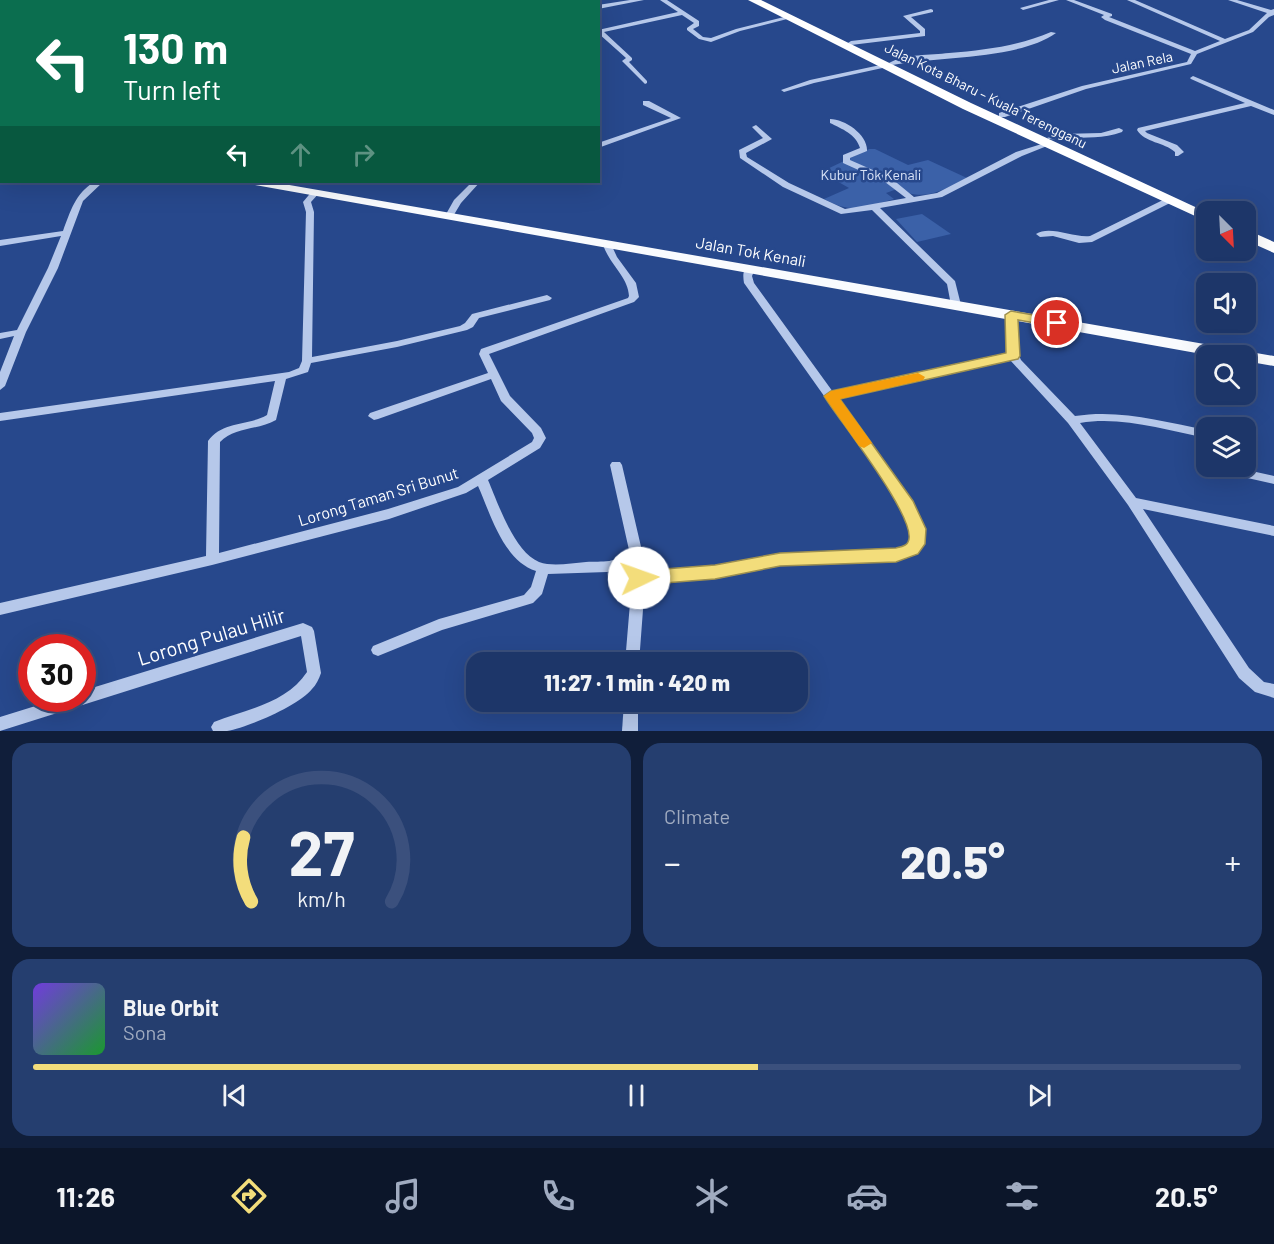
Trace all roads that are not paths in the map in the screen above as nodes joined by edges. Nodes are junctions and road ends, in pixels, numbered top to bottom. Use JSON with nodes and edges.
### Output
{"nodes":[{"id":1,"x":641,"y":0,"type":"edge"},
{"id":2,"x":663,"y":0,"type":"edge"},
{"id":3,"x":753,"y":0,"type":"edge"},
{"id":4,"x":765,"y":0,"type":"edge"},
{"id":5,"x":1056,"y":0,"type":"edge"},
{"id":6,"x":1069,"y":0,"type":"edge"},
{"id":7,"x":1130,"y":0,"type":"edge"},
{"id":8,"x":1232,"y":0,"type":"edge"},
{"id":9,"x":600,"y":8,"type":"edge"},
{"id":10,"x":1023,"y":8,"type":"dead end"},
{"id":11,"x":931,"y":11,"type":"dead end"},
{"id":12,"x":1273,"y":12,"type":"edge"},
{"id":13,"x":681,"y":13,"type":"junction"},
{"id":14,"x":788,"y":18,"type":"junction"},
{"id":15,"x":1053,"y":33,"type":"dead end"},
{"id":16,"x":1225,"y":41,"type":"junction"},
{"id":17,"x":851,"y":43,"type":"junction"},
{"id":18,"x":1195,"y":53,"type":"junction"},
{"id":19,"x":889,"y":64,"type":"junction"},
{"id":20,"x":1192,"y":78,"type":"dead end"},
{"id":21,"x":645,"y":82,"type":"dead end"},
{"id":22,"x":784,"y":90,"type":"dead end"},
{"id":23,"x":646,"y":103,"type":"dead end"},
{"id":24,"x":1250,"y":104,"type":"junction"},
{"id":25,"x":1271,"y":110,"type":"edge"},
{"id":26,"x":1002,"y":115,"type":"junction"},
{"id":27,"x":833,"y":120,"type":"dead end"},
{"id":28,"x":756,"y":127,"type":"dead end"},
{"id":29,"x":1119,"y":130,"type":"dead end"},
{"id":30,"x":1049,"y":141,"type":"junction"},
{"id":31,"x":600,"y":145,"type":"edge"},
{"id":32,"x":1178,"y":154,"type":"dead end"},
{"id":33,"x":98,"y":183,"type":"edge"},
{"id":34,"x":261,"y":183,"type":"edge"},
{"id":35,"x":475,"y":183,"type":"edge"},
{"id":36,"x":316,"y":192,"type":"junction"},
{"id":37,"x":913,"y":200,"type":"junction"},
{"id":38,"x":1169,"y":200,"type":"junction"},
{"id":39,"x":1196,"y":205,"type":"edge"},
{"id":40,"x":875,"y":208,"type":"junction"},
{"id":41,"x":1196,"y":212,"type":"edge"},
{"id":42,"x":449,"y":216,"type":"junction"},
{"id":43,"x":1256,"y":231,"type":"edge"},
{"id":44,"x":66,"y":233,"type":"junction"},
{"id":45,"x":1040,"y":234,"type":"dead end"},
{"id":46,"x":1256,"y":239,"type":"edge"},
{"id":47,"x":1274,"y":239,"type":"edge"},
{"id":48,"x":0,"y":243,"type":"edge"},
{"id":49,"x":607,"y":244,"type":"junction"},
{"id":50,"x":1274,"y":248,"type":"edge"},
{"id":51,"x":750,"y":269,"type":"junction"},
{"id":52,"x":547,"y":298,"type":"dead end"},
{"id":53,"x":956,"y":305,"type":"junction"},
{"id":54,"x":1011,"y":315,"type":"junction"},
{"id":55,"x":21,"y":332,"type":"junction"},
{"id":56,"x":0,"y":336,"type":"edge"},
{"id":57,"x":1196,"y":348,"type":"edge"},
{"id":58,"x":1013,"y":356,"type":"junction"},
{"id":59,"x":1256,"y":358,"type":"edge"},
{"id":60,"x":307,"y":361,"type":"junction"},
{"id":61,"x":1274,"y":361,"type":"edge"},
{"id":62,"x":494,"y":374,"type":"junction"},
{"id":63,"x":281,"y":376,"type":"junction"},
{"id":64,"x":0,"y":386,"type":"edge"},
{"id":65,"x":831,"y":396,"type":"junction"},
{"id":66,"x":374,"y":416,"type":"dead end"},
{"id":67,"x":0,"y":417,"type":"edge"},
{"id":68,"x":1072,"y":420,"type":"junction"},
{"id":69,"x":1196,"y":432,"type":"edge"},
{"id":70,"x":616,"y":465,"type":"dead end"},
{"id":71,"x":1256,"y":476,"type":"edge"},
{"id":72,"x":481,"y":479,"type":"junction"},
{"id":73,"x":1274,"y":480,"type":"edge"},
{"id":74,"x":1132,"y":502,"type":"junction"},
{"id":75,"x":1274,"y":531,"type":"edge"},
{"id":76,"x":212,"y":560,"type":"junction"},
{"id":77,"x":628,"y":561,"type":"junction"},
{"id":78,"x":543,"y":568,"type":"junction"},
{"id":79,"x":639,"y":578,"type":"junction"},
{"id":80,"x":0,"y":609,"type":"edge"},
{"id":81,"x":378,"y":650,"type":"dead end"},
{"id":82,"x":633,"y":652,"type":"edge"},
{"id":83,"x":1274,"y":691,"type":"edge"},
{"id":84,"x":96,"y":694,"type":"edge"},
{"id":85,"x":39,"y":712,"type":"edge"},
{"id":86,"x":631,"y":712,"type":"edge"},
{"id":87,"x":0,"y":724,"type":"edge"},
{"id":88,"x":219,"y":727,"type":"dead end"},
{"id":89,"x":630,"y":731,"type":"edge"}],
"edges":[{"from":1,"to":9,"type":"street"},
{"from":2,"to":13,"type":"street"},
{"from":3,"to":14,"type":"highway","name":"Jalan Kota Bharu – Kuala Terengganu"},
{"from":4,"to":17,"type":"highway","name":"Jalan Kota Bharu – Kuala Terengganu"},
{"from":5,"to":10,"type":"street"},
{"from":6,"to":18,"type":"street"},
{"from":7,"to":16,"type":"street"},
{"from":8,"to":12,"type":"street"},
{"from":11,"to":17,"type":"street"},
{"from":12,"to":16,"type":"street","name":"Jalan Rela"},
{"from":13,"to":14,"type":"street"},
{"from":13,"to":21,"type":"street"},
{"from":14,"to":19,"type":"highway","name":"Jalan Kota Bharu – Kuala Terengganu"},
{"from":15,"to":19,"type":"street"},
{"from":16,"to":18,"type":"street","name":"Jalan Rela"},
{"from":17,"to":19,"type":"highway","name":"Jalan Kota Bharu – Kuala Terengganu"},
{"from":18,"to":26,"type":"street","name":"Jalan Rela"},
{"from":19,"to":22,"type":"street"},
{"from":19,"to":26,"type":"highway","name":"Jalan Kota Bharu – Kuala Terengganu"},
{"from":19,"to":30,"type":"highway","name":"Jalan Kota Bharu – Kuala Terengganu"},
{"from":20,"to":24,"type":"street"},
{"from":23,"to":31,"type":"street"},
{"from":24,"to":25,"type":"street"},
{"from":24,"to":32,"type":"street"},
{"from":26,"to":30,"type":"highway","name":"Jalan Kota Bharu – Kuala Terengganu"},
{"from":27,"to":37,"type":"street"},
{"from":28,"to":40,"type":"street"},
{"from":29,"to":30,"type":"street"},
{"from":30,"to":37,"type":"street"},
{"from":30,"to":38,"type":"highway","name":"Jalan Kota Bharu – Kuala Terengganu"},
{"from":30,"to":39,"type":"highway","name":"Jalan Kota Bharu – Kuala Terengganu"},
{"from":33,"to":44,"type":"street"},
{"from":34,"to":36,"type":"main road","name":"Jalan Tok Kenali"},
{"from":35,"to":42,"type":"street"},
{"from":36,"to":42,"type":"main road","name":"Jalan Tok Kenali"},
{"from":36,"to":60,"type":"street"},
{"from":37,"to":40,"type":"street"},
{"from":38,"to":41,"type":"highway","name":"Jalan Kota Bharu – Kuala Terengganu"},
{"from":38,"to":45,"type":"street"},
{"from":40,"to":53,"type":"street"},
{"from":42,"to":49,"type":"main road","name":"Jalan Tok Kenali"},
{"from":43,"to":47,"type":"highway"},
{"from":44,"to":48,"type":"street"},
{"from":44,"to":55,"type":"street"},
{"from":46,"to":50,"type":"highway"},
{"from":49,"to":51,"type":"main road","name":"Jalan Tok Kenali"},
{"from":49,"to":62,"type":"street","name":"Lorong Taman Sri Bunut"},
{"from":51,"to":53,"type":"main road","name":"Jalan Tok Kenali"},
{"from":51,"to":65,"type":"street"},
{"from":52,"to":60,"type":"street"},
{"from":53,"to":54,"type":"main road","name":"Jalan Tok Kenali"},
{"from":54,"to":57,"type":"main road","name":"Jalan Tok Kenali"},
{"from":54,"to":58,"type":"street"},
{"from":55,"to":56,"type":"street"},
{"from":55,"to":64,"type":"street"},
{"from":58,"to":65,"type":"street"},
{"from":58,"to":68,"type":"street"},
{"from":59,"to":61,"type":"main road","name":"Jalan Tok Kenali"},
{"from":60,"to":63,"type":"street"},
{"from":62,"to":66,"type":"street"},
{"from":62,"to":72,"type":"street","name":"Lorong Taman Sri Bunut"},
{"from":63,"to":67,"type":"street"},
{"from":63,"to":76,"type":"street"},
{"from":65,"to":79,"type":"street"},
{"from":68,"to":69,"type":"street"},
{"from":68,"to":74,"type":"street"},
{"from":70,"to":77,"type":"street"},
{"from":71,"to":73,"type":"street"},
{"from":72,"to":76,"type":"street","name":"Lorong Taman Sri Bunut"},
{"from":72,"to":78,"type":"street"},
{"from":74,"to":75,"type":"street"},
{"from":74,"to":83,"type":"street"},
{"from":76,"to":80,"type":"street","name":"Lorong Taman Sri Bunut"},
{"from":77,"to":78,"type":"street"},
{"from":77,"to":79,"type":"street"},
{"from":78,"to":81,"type":"street"},
{"from":79,"to":82,"type":"street"},
{"from":84,"to":88,"type":"street","name":"Lorong Pulau Hilir"},
{"from":85,"to":87,"type":"street","name":"Lorong Pulau Hilir"},
{"from":86,"to":89,"type":"street"}]}
